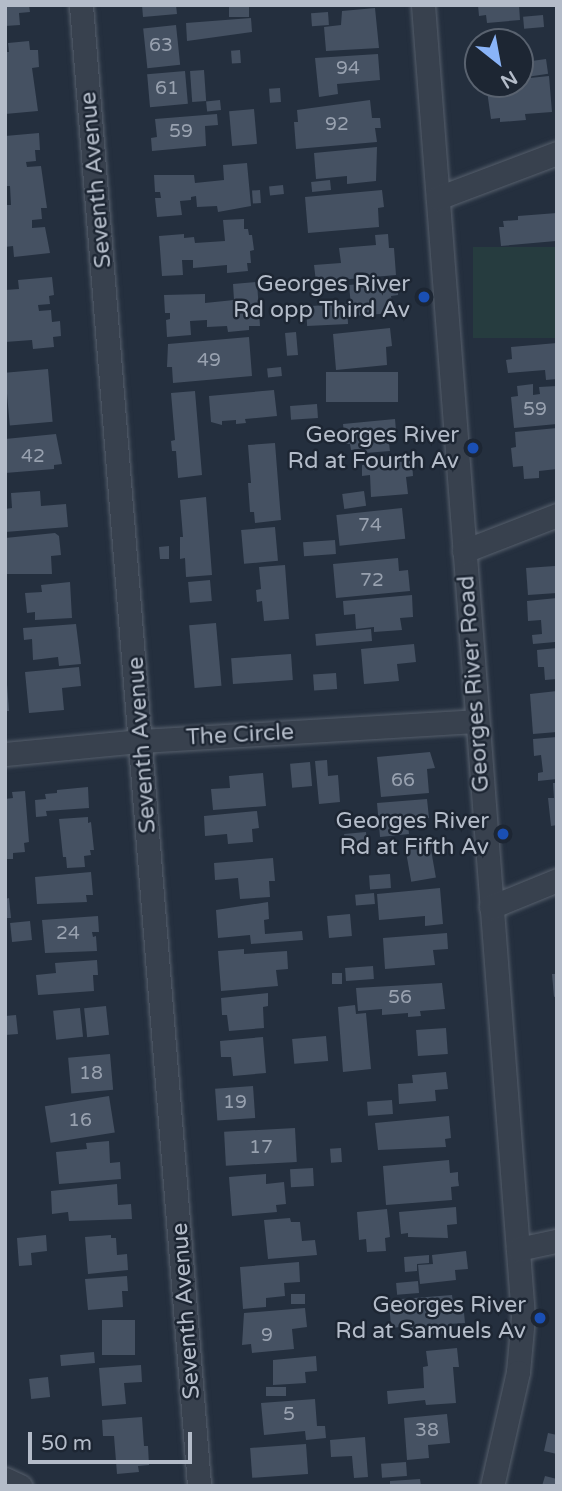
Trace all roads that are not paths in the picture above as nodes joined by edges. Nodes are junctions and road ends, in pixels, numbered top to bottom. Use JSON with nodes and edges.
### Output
{"nodes":[{"id":1,"x":82,"y":5,"type":"edge"},
{"id":2,"x":423,"y":5,"type":"edge"},
{"id":3,"x":557,"y":153,"type":"edge"},
{"id":4,"x":438,"y":198,"type":"junction"},
{"id":5,"x":557,"y":515,"type":"edge"},
{"id":6,"x":464,"y":551,"type":"junction"},
{"id":7,"x":475,"y":721,"type":"junction"},
{"id":8,"x":141,"y":741,"type":"junction"},
{"id":9,"x":5,"y":754,"type":"edge"},
{"id":10,"x":557,"y":880,"type":"edge"},
{"id":11,"x":491,"y":906,"type":"junction"},
{"id":12,"x":557,"y":1241,"type":"edge"},
{"id":13,"x":517,"y":1249,"type":"junction"},
{"id":14,"x":5,"y":1479,"type":"edge"},
{"id":15,"x":20,"y":1486,"type":"edge"},
{"id":16,"x":199,"y":1486,"type":"edge"},
{"id":17,"x":492,"y":1486,"type":"edge"}],
"edges":[{"from":1,"to":8,"type":"street","name":"Seventh Avenue"},
{"from":2,"to":4,"type":"street","name":"Georges River Road"},
{"from":3,"to":4,"type":"street"},
{"from":4,"to":6,"type":"street","name":"Georges River Road"},
{"from":5,"to":6,"type":"street"},
{"from":6,"to":7,"type":"street","name":"Georges River Road"},
{"from":7,"to":8,"type":"street","name":"The Circle"},
{"from":7,"to":11,"type":"street","name":"Georges River Road"},
{"from":8,"to":9,"type":"street","name":"The Circle"},
{"from":8,"to":16,"type":"street","name":"Seventh Avenue"},
{"from":10,"to":11,"type":"street"},
{"from":11,"to":13,"type":"street","name":"Georges River Road"},
{"from":12,"to":13,"type":"street"},
{"from":13,"to":17,"type":"street","name":"Georges River Road"},
{"from":14,"to":15,"type":"street"}]}
